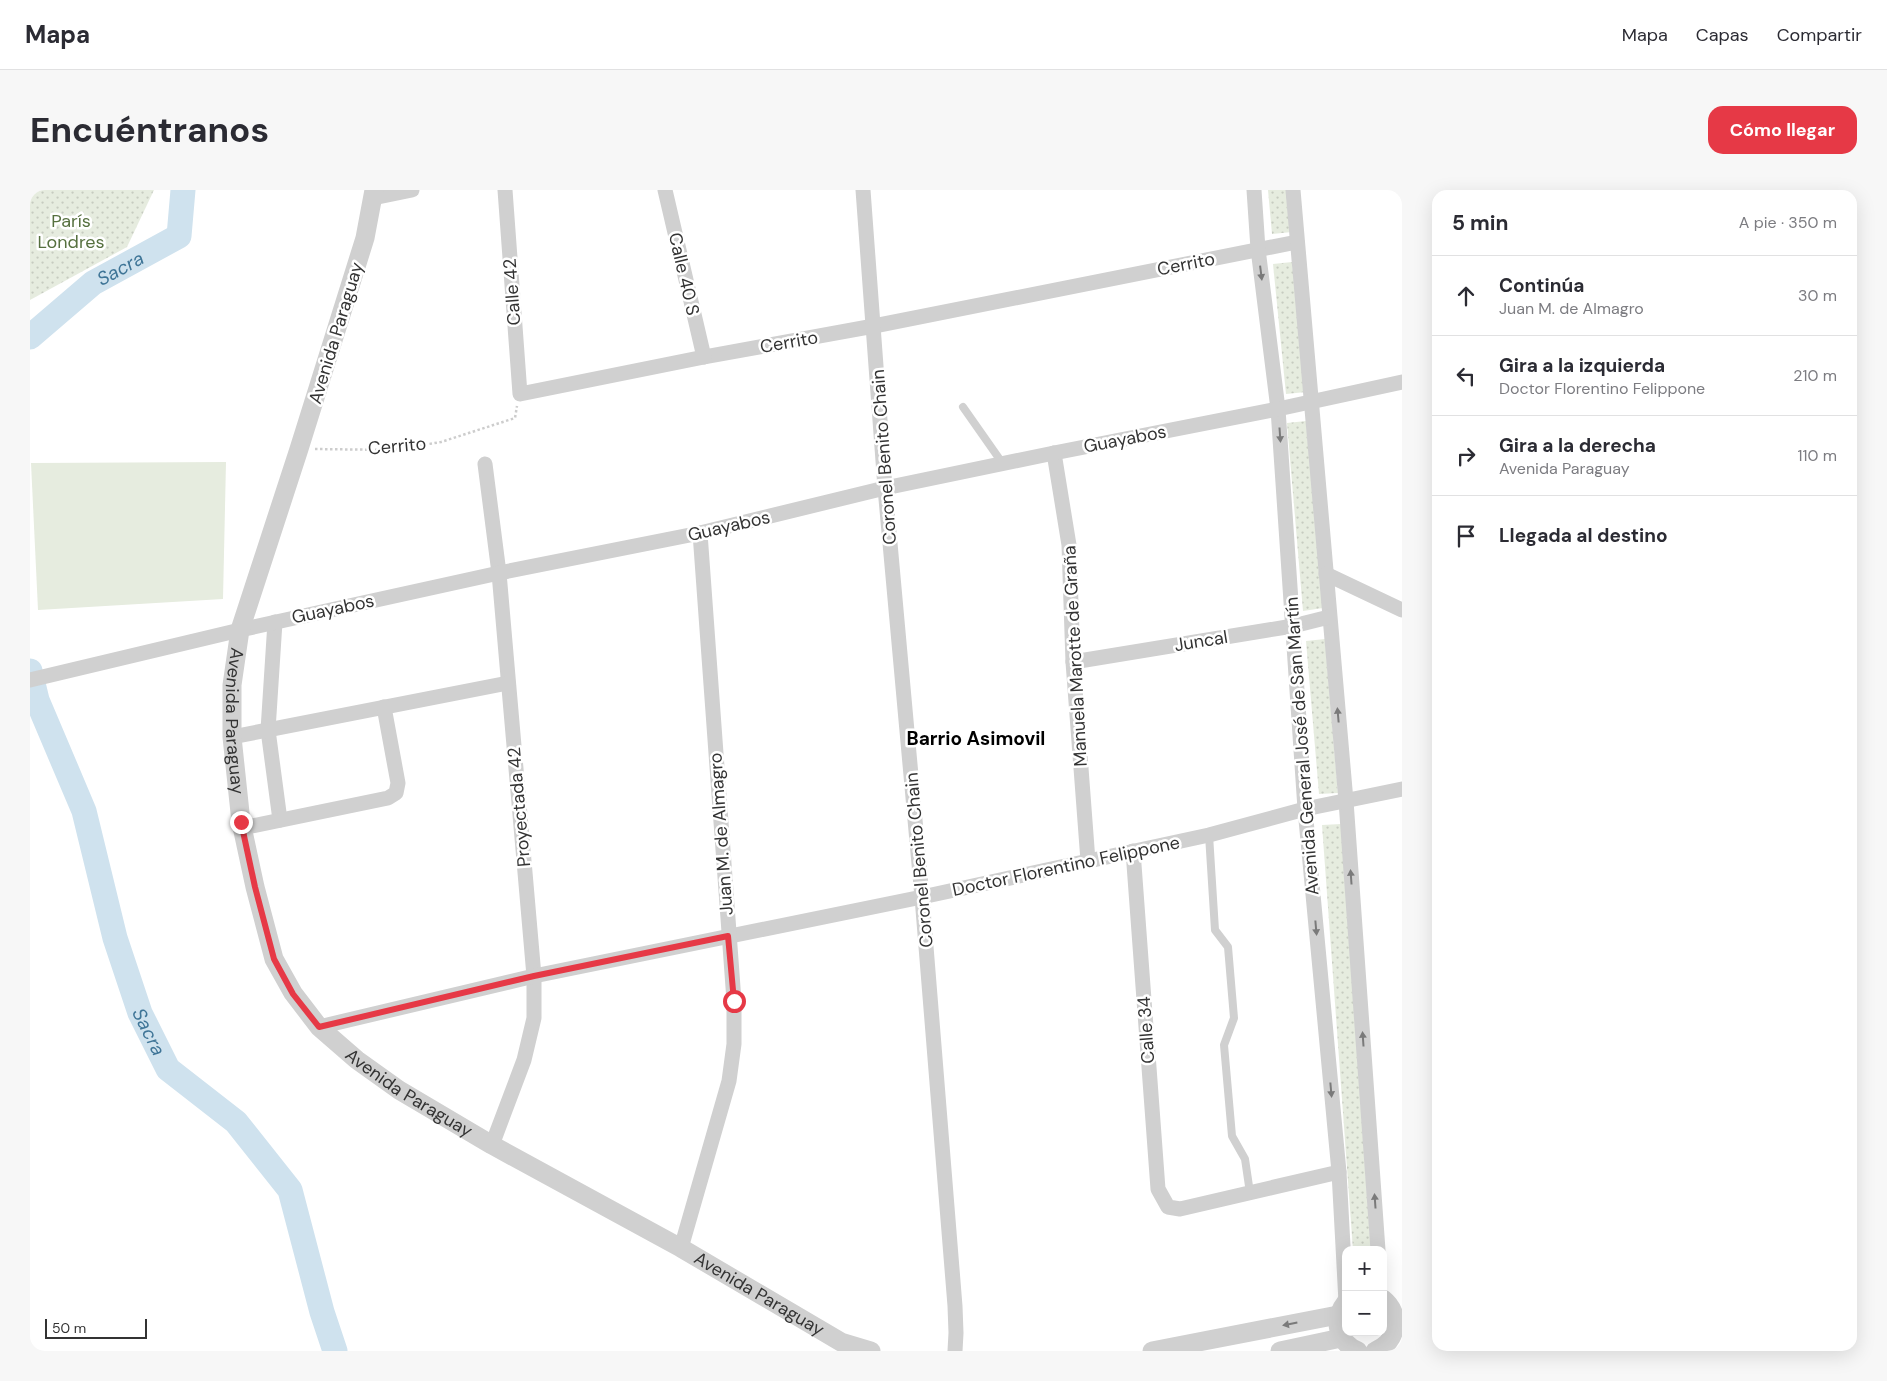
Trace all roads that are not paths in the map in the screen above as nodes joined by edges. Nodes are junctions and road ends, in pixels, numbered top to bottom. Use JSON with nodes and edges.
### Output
{"nodes":[{"id":1,"x":412,"y":190,"type":"edge"},
{"id":2,"x":505,"y":190,"type":"edge"},
{"id":3,"x":665,"y":190,"type":"edge"},
{"id":4,"x":863,"y":190,"type":"edge"},
{"id":5,"x":1254,"y":190,"type":"edge"},
{"id":6,"x":1293,"y":190,"type":"edge"},
{"id":7,"x":373,"y":194,"type":"edge"},
{"id":8,"x":1297,"y":242,"type":"junction"},
{"id":9,"x":1258,"y":249,"type":"junction"},
{"id":10,"x":874,"y":326,"type":"junction"},
{"id":11,"x":704,"y":357,"type":"junction"},
{"id":12,"x":1402,"y":382,"type":"edge"},
{"id":13,"x":520,"y":394,"type":"joint"},
{"id":14,"x":1312,"y":402,"type":"junction"},
{"id":15,"x":963,"y":407,"type":"dead end"},
{"id":16,"x":1278,"y":409,"type":"junction"},
{"id":17,"x":1054,"y":453,"type":"junction"},
{"id":18,"x":485,"y":464,"type":"dead end"},
{"id":19,"x":1003,"y":464,"type":"junction"},
{"id":20,"x":885,"y":488,"type":"junction"},
{"id":21,"x":700,"y":533,"type":"junction"},
{"id":22,"x":499,"y":573,"type":"junction"},
{"id":23,"x":1326,"y":574,"type":"junction"},
{"id":24,"x":1402,"y":610,"type":"edge"},
{"id":25,"x":1329,"y":617,"type":"junction"},
{"id":26,"x":275,"y":622,"type":"junction"},
{"id":27,"x":1293,"y":626,"type":"junction"},
{"id":28,"x":240,"y":630,"type":"junction"},
{"id":29,"x":1073,"y":662,"type":"junction"},
{"id":30,"x":30,"y":680,"type":"edge"},
{"id":31,"x":508,"y":683,"type":"junction"},
{"id":32,"x":384,"y":707,"type":"junction"},
{"id":33,"x":268,"y":730,"type":"junction"},
{"id":34,"x":232,"y":737,"type":"junction"},
{"id":35,"x":1402,"y":789,"type":"edge"},
{"id":36,"x":1346,"y":801,"type":"junction"},
{"id":37,"x":1305,"y":809,"type":"junction"},
{"id":38,"x":280,"y":820,"type":"junction"},
{"id":39,"x":242,"y":828,"type":"junction"},
{"id":40,"x":1209,"y":835,"type":"junction"},
{"id":41,"x":1133,"y":851,"type":"junction"},
{"id":42,"x":1088,"y":861,"type":"junction"},
{"id":43,"x":922,"y":897,"type":"junction"},
{"id":44,"x":728,"y":936,"type":"junction"},
{"id":45,"x":534,"y":976,"type":"junction"},
{"id":46,"x":319,"y":1027,"type":"junction"},
{"id":47,"x":492,"y":1145,"type":"junction"},
{"id":48,"x":1339,"y":1172,"type":"junction"},
{"id":49,"x":1250,"y":1193,"type":"junction"},
{"id":50,"x":1378,"y":1246,"type":"edge"},
{"id":51,"x":681,"y":1248,"type":"junction"},
{"id":52,"x":1343,"y":1291,"type":"edge"},
{"id":53,"x":1391,"y":1300,"type":"edge"},
{"id":54,"x":1342,"y":1306,"type":"edge"},
{"id":55,"x":1342,"y":1309,"type":"edge"},
{"id":56,"x":1341,"y":1338,"type":"junction"},
{"id":57,"x":1396,"y":1338,"type":"edge"},
{"id":58,"x":847,"y":1346,"type":"edge"},
{"id":59,"x":871,"y":1351,"type":"edge"},
{"id":60,"x":955,"y":1351,"type":"edge"},
{"id":61,"x":1152,"y":1351,"type":"edge"},
{"id":62,"x":1280,"y":1351,"type":"edge"},
{"id":63,"x":1358,"y":1351,"type":"edge"},
{"id":64,"x":1375,"y":1351,"type":"edge"}],
"edges":[{"from":1,"to":7,"type":"street"},
{"from":2,"to":13,"type":"street","name":"Calle 42"},
{"from":3,"to":11,"type":"street","name":"Calle 40 S"},
{"from":4,"to":10,"type":"street","name":"Coronel Benito Chain"},
{"from":5,"to":9,"type":"street","name":"Avenida General José de San Martín"},
{"from":6,"to":8,"type":"street","name":"Avenida General José de San Martín"},
{"from":7,"to":28,"type":"street","name":"Avenida Paraguay"},
{"from":8,"to":9,"type":"street","name":"Cerrito"},
{"from":8,"to":14,"type":"street","name":"Avenida General José de San Martín"},
{"from":9,"to":10,"type":"street","name":"Cerrito"},
{"from":9,"to":16,"type":"street","name":"Avenida General José de San Martín","one_way":true},
{"from":10,"to":11,"type":"street","name":"Cerrito"},
{"from":10,"to":20,"type":"street","name":"Coronel Benito Chain"},
{"from":11,"to":13,"type":"street","name":"Cerrito"},
{"from":12,"to":14,"type":"street","name":"Guayabos"},
{"from":14,"to":16,"type":"street","name":"Guayabos"},
{"from":14,"to":23,"type":"street","name":"Avenida General José de San Martín"},
{"from":15,"to":19,"type":"lane"},
{"from":16,"to":17,"type":"street","name":"Guayabos"},
{"from":16,"to":27,"type":"street","name":"Avenida General José de San Martín","one_way":true},
{"from":17,"to":19,"type":"street","name":"Guayabos"},
{"from":17,"to":29,"type":"street","name":"Manuela Marotte de Graña"},
{"from":18,"to":22,"type":"street","name":"Proyectada 42"},
{"from":19,"to":20,"type":"street","name":"Guayabos"},
{"from":20,"to":21,"type":"street","name":"Guayabos"},
{"from":20,"to":43,"type":"street","name":"Coronel Benito Chain"},
{"from":21,"to":22,"type":"street","name":"Guayabos"},
{"from":21,"to":44,"type":"street","name":"Juan M. de Almagro"},
{"from":22,"to":26,"type":"street","name":"Guayabos"},
{"from":22,"to":31,"type":"street","name":"Proyectada 42"},
{"from":23,"to":24,"type":"street"},
{"from":23,"to":25,"type":"street","name":"Avenida General José de San Martín"},
{"from":25,"to":27,"type":"street","name":"Juncal"},
{"from":36,"to":25,"type":"street","name":"Avenida General José de San Martín","one_way":true},
{"from":26,"to":28,"type":"street","name":"Guayabos"},
{"from":26,"to":33,"type":"street"},
{"from":27,"to":29,"type":"street","name":"Juncal"},
{"from":27,"to":37,"type":"street","name":"Avenida General José de San Martín"},
{"from":28,"to":30,"type":"street","name":"Guayabos"},
{"from":28,"to":34,"type":"street","name":"Avenida Paraguay"},
{"from":29,"to":42,"type":"street","name":"Manuela Marotte de Graña"},
{"from":31,"to":32,"type":"street"},
{"from":31,"to":45,"type":"street","name":"Proyectada 42"},
{"from":32,"to":33,"type":"street"},
{"from":32,"to":38,"type":"street"},
{"from":33,"to":34,"type":"street"},
{"from":33,"to":38,"type":"street"},
{"from":34,"to":39,"type":"street","name":"Avenida Paraguay"},
{"from":35,"to":36,"type":"street","name":"Doctor Florentino Felippone"},
{"from":36,"to":37,"type":"street","name":"Doctor Florentino Felippone"},
{"from":50,"to":36,"type":"street","name":"Avenida General José de San Martín","one_way":true},
{"from":37,"to":40,"type":"street","name":"Doctor Florentino Felippone"},
{"from":37,"to":48,"type":"street","name":"Avenida General José de San Martín","one_way":true},
{"from":38,"to":39,"type":"street"},
{"from":39,"to":46,"type":"street","name":"Avenida Paraguay"},
{"from":40,"to":41,"type":"street","name":"Doctor Florentino Felippone"},
{"from":40,"to":49,"type":"lane"},
{"from":41,"to":42,"type":"street","name":"Doctor Florentino Felippone"},
{"from":41,"to":49,"type":"street","name":"Calle 34"},
{"from":42,"to":43,"type":"street","name":"Doctor Florentino Felippone"},
{"from":43,"to":44,"type":"street","name":"Doctor Florentino Felippone"},
{"from":43,"to":60,"type":"street","name":"Coronel Benito Chain"},
{"from":44,"to":45,"type":"street","name":"Doctor Florentino Felippone"},
{"from":44,"to":51,"type":"street","name":"Juan M. de Almagro"},
{"from":45,"to":46,"type":"street","name":"Doctor Florentino Felippone"},
{"from":45,"to":47,"type":"street","name":"Proyectada 42"},
{"from":46,"to":47,"type":"street","name":"Avenida Paraguay"},
{"from":47,"to":51,"type":"street","name":"Avenida Paraguay"},
{"from":48,"to":49,"type":"street"},
{"from":48,"to":52,"type":"street","name":"Avenida General José de San Martín"},
{"from":51,"to":58,"type":"street","name":"Avenida Paraguay"},
{"from":53,"to":57,"type":"street"},
{"from":54,"to":61,"type":"street","one_way":true},
{"from":55,"to":56,"type":"street"},
{"from":56,"to":62,"type":"street"},
{"from":56,"to":63,"type":"street"},
{"from":57,"to":64,"type":"street"},
{"from":58,"to":59,"type":"street","name":"Avenida Paraguay"}]}
